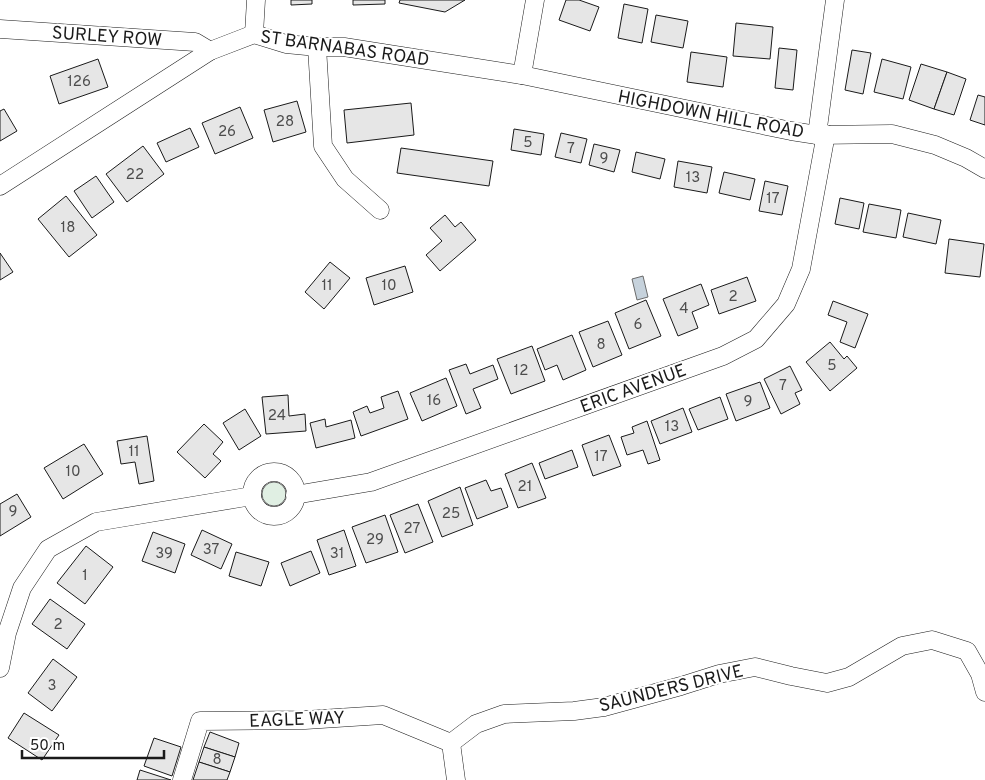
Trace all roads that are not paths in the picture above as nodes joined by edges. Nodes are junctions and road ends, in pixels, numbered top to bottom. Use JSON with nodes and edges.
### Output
{"nodes":[{"id":1,"x":256,"y":0,"type":"edge"},
{"id":2,"x":535,"y":0,"type":"edge"},
{"id":3,"x":835,"y":0,"type":"edge"},
{"id":4,"x":0,"y":29,"type":"edge"},
{"id":5,"x":254,"y":34,"type":"junction"},
{"id":6,"x":317,"y":47,"type":"junction"},
{"id":7,"x":210,"y":52,"type":"junction"},
{"id":8,"x":522,"y":75,"type":"junction"},
{"id":9,"x":821,"y":134,"type":"junction"},
{"id":10,"x":985,"y":169,"type":"edge"},
{"id":11,"x":0,"y":186,"type":"edge"},
{"id":12,"x":380,"y":210,"type":"dead end"},
{"id":13,"x":296,"y":495,"type":"junction"},
{"id":14,"x":252,"y":496,"type":"junction"},
{"id":15,"x":0,"y":668,"type":"edge"},
{"id":16,"x":985,"y":692,"type":"edge"},
{"id":17,"x":451,"y":743,"type":"junction"},
{"id":18,"x":182,"y":780,"type":"edge"},
{"id":19,"x":456,"y":780,"type":"edge"}],
"edges":[{"from":1,"to":5,"type":"street"},
{"from":2,"to":8,"type":"street"},
{"from":3,"to":9,"type":"street","name":"ERIC AVENUE"},
{"from":4,"to":7,"type":"street","name":"SURLEY ROW"},
{"from":5,"to":6,"type":"street","name":"ST BARNABAS ROAD"},
{"from":5,"to":7,"type":"street","name":"ST BARNABAS ROAD"},
{"from":6,"to":8,"type":"street","name":"ST BARNABAS ROAD"},
{"from":6,"to":12,"type":"street"},
{"from":7,"to":11,"type":"street","name":"ST BARNABAS ROAD"},
{"from":8,"to":9,"type":"street","name":"HIGHDOWN HILL ROAD"},
{"from":9,"to":10,"type":"street","name":"HIGHDOWN HILL ROAD"},
{"from":9,"to":13,"type":"street","name":"ERIC AVENUE"},
{"from":13,"to":14,"type":"street"},
{"from":13,"to":14,"type":"street"},
{"from":14,"to":15,"type":"street"},
{"from":16,"to":17,"type":"street","name":"SAUNDERS DRIVE"},
{"from":17,"to":18,"type":"street","name":"EAGLE WAY"},
{"from":17,"to":19,"type":"street"}]}
